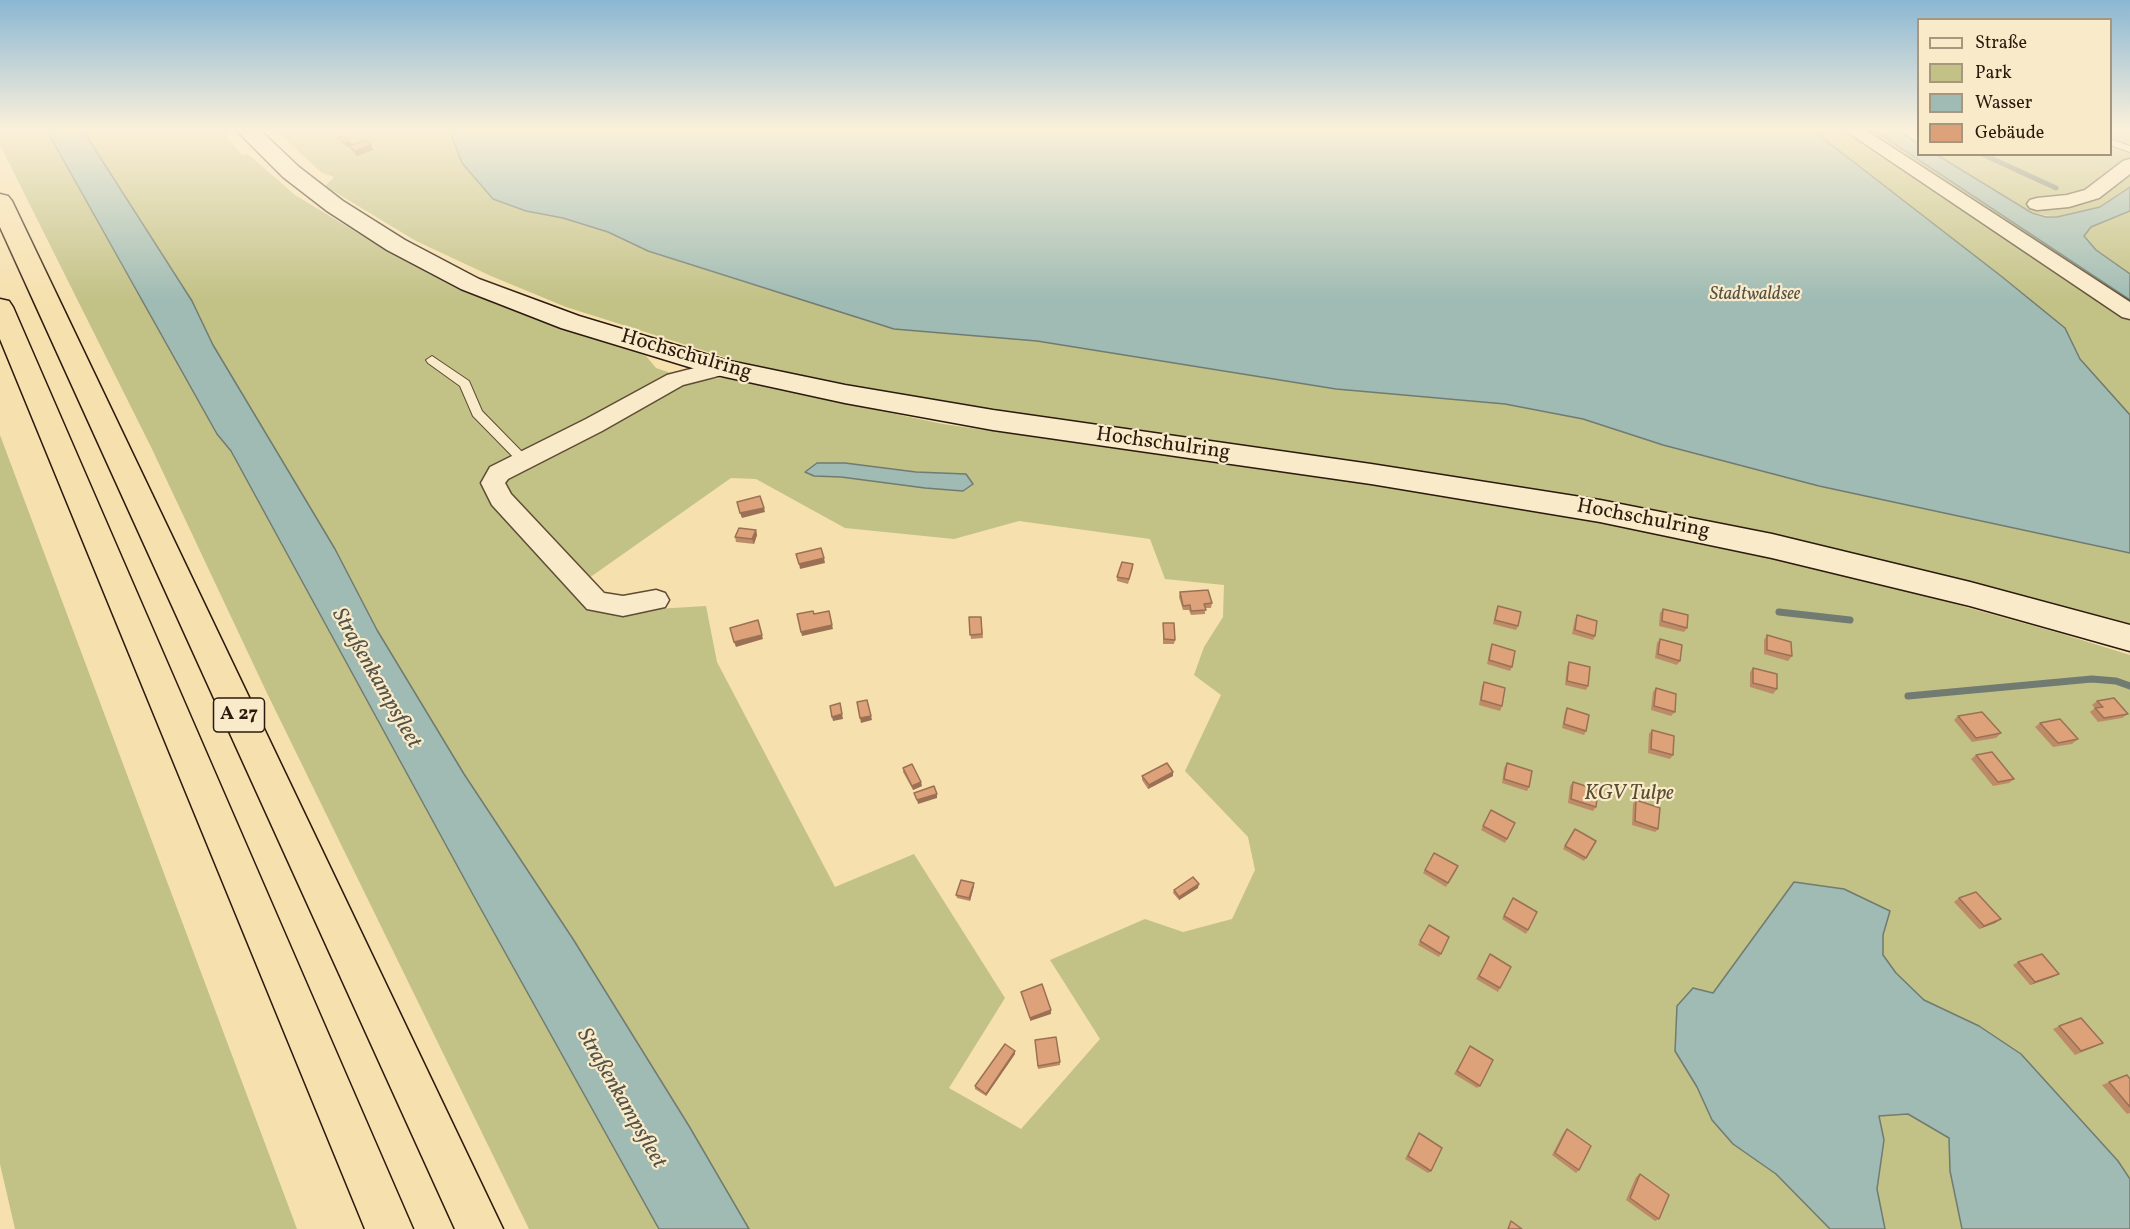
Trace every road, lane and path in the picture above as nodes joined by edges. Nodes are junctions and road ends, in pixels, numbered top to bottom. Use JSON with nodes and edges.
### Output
{"nodes":[{"id":1,"x":310,"y":186,"type":"edge"},
{"id":2,"x":1939,"y":186,"type":"edge"},
{"id":3,"x":2102,"y":186,"type":"edge"},
{"id":4,"x":0,"y":201,"type":"edge"},
{"id":5,"x":2037,"y":204,"type":"dead end"},
{"id":6,"x":0,"y":307,"type":"edge"},
{"id":7,"x":2130,"y":312,"type":"edge"},
{"id":8,"x":432,"y":360,"type":"dead end"},
{"id":9,"x":672,"y":366,"type":"junction"},
{"id":10,"x":524,"y":461,"type":"junction"},
{"id":11,"x":656,"y":600,"type":"dead end"},
{"id":12,"x":2130,"y":638,"type":"edge"},
{"id":13,"x":390,"y":1229,"type":"edge"},
{"id":14,"x":479,"y":1229,"type":"edge"}],
"edges":[{"from":1,"to":9,"type":"street","name":"Hochschulring"},
{"from":2,"to":7,"type":"street"},
{"from":3,"to":5,"type":"street"},
{"from":4,"to":14,"type":"highway","number":"A 27"},
{"from":6,"to":13,"type":"highway","number":"A 27"},
{"from":8,"to":10,"type":"lane"},
{"from":9,"to":10,"type":"street"},
{"from":9,"to":12,"type":"street","name":"Hochschulring"},
{"from":10,"to":11,"type":"street"}]}
